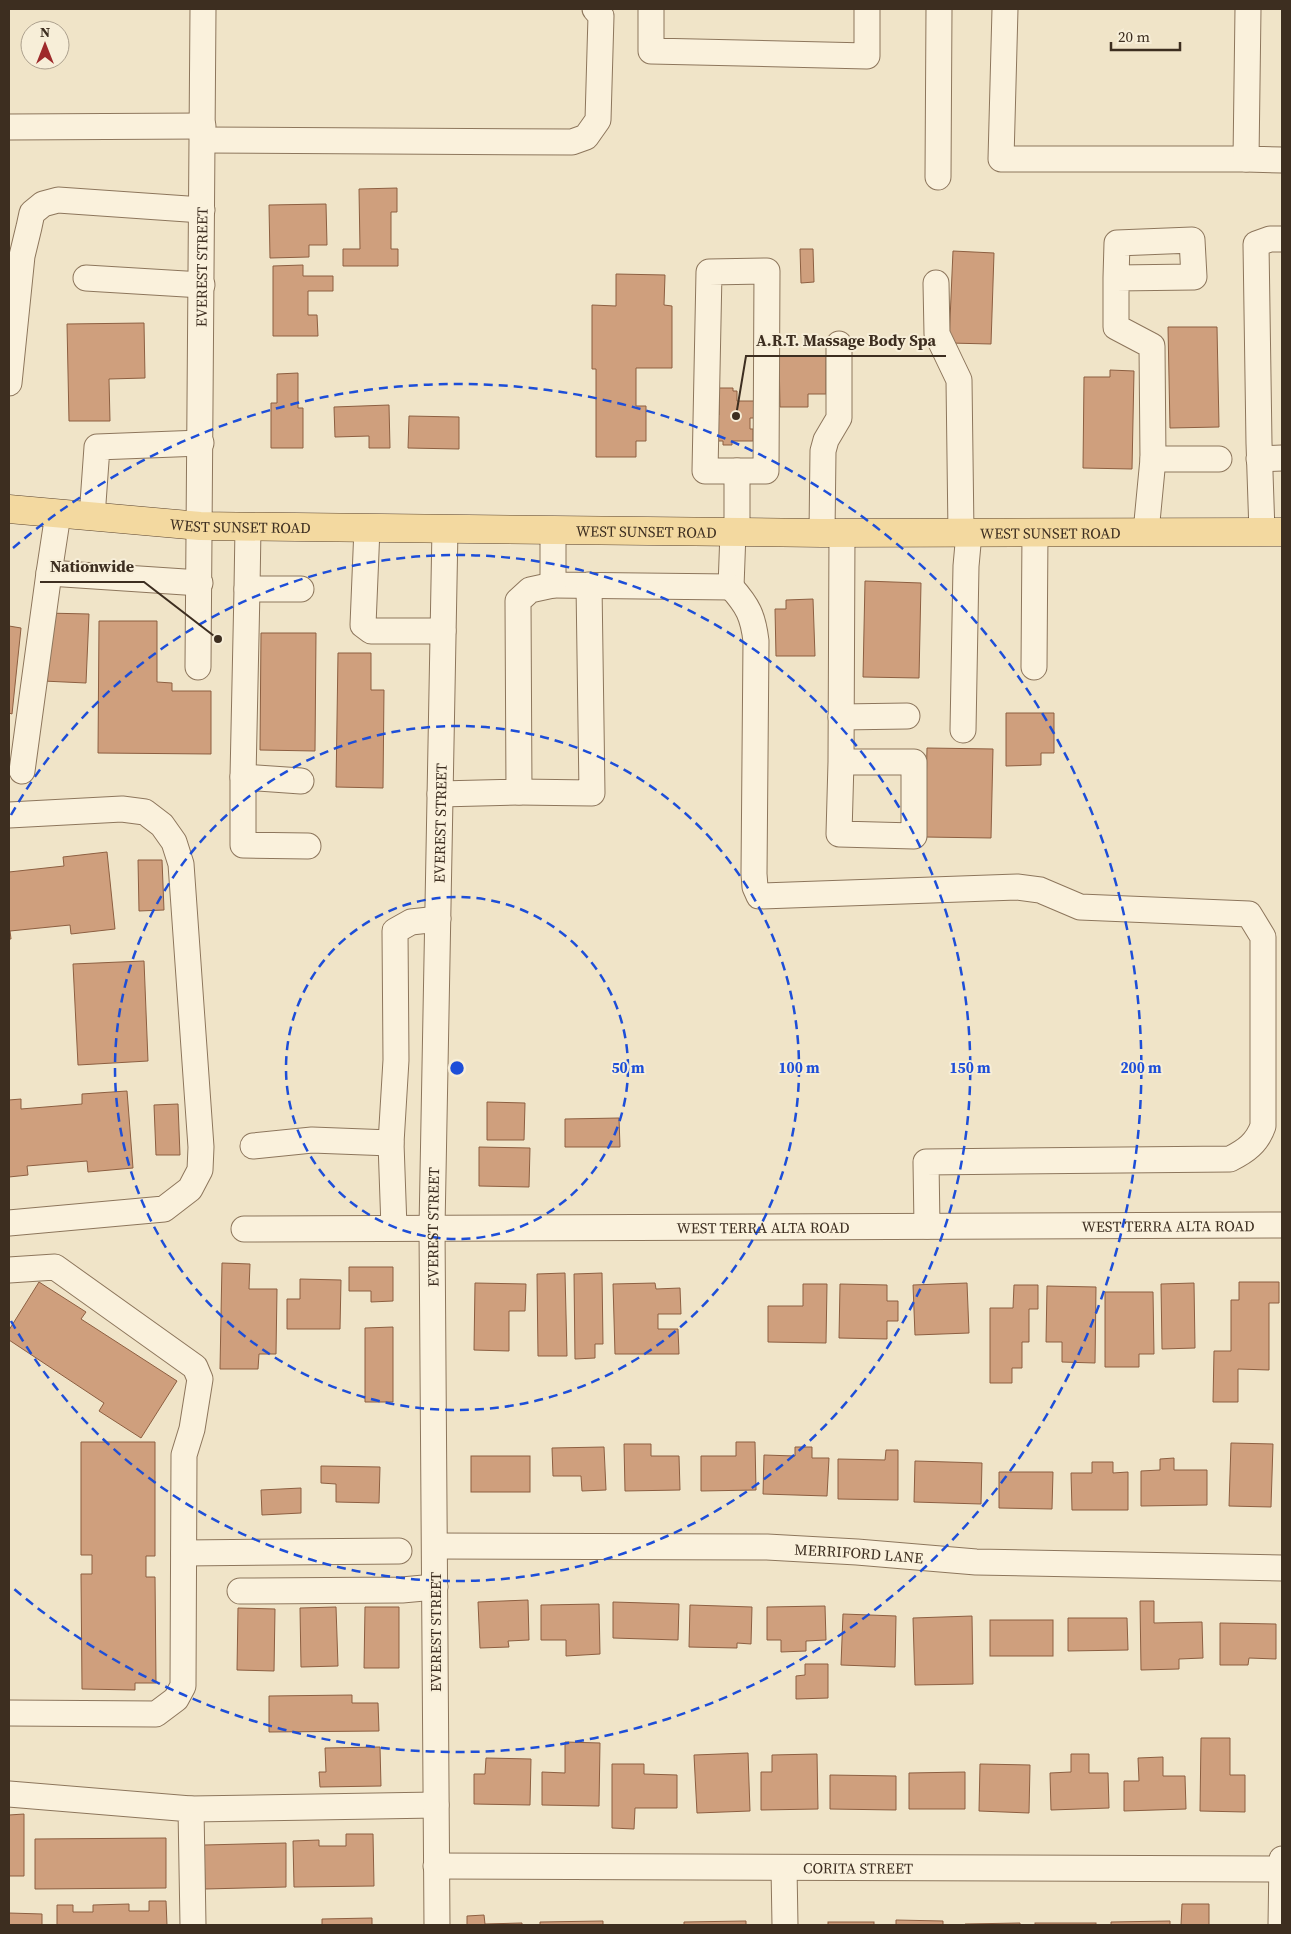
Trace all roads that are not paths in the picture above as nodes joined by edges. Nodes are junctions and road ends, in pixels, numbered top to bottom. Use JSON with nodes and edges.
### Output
{"nodes":[{"id":1,"x":204,"y":9,"type":"edge"},
{"id":2,"x":595,"y":9,"type":"edge"},
{"id":3,"x":651,"y":9,"type":"edge"},
{"id":4,"x":867,"y":9,"type":"edge"},
{"id":5,"x":939,"y":9,"type":"edge"},
{"id":6,"x":1005,"y":9,"type":"edge"},
{"id":7,"x":1248,"y":9,"type":"edge"},
{"id":8,"x":9,"y":127,"type":"edge"},
{"id":9,"x":203,"y":133,"type":"junction"},
{"id":10,"x":1246,"y":159,"type":"junction"},
{"id":11,"x":1282,"y":160,"type":"edge"},
{"id":12,"x":938,"y":177,"type":"dead end"},
{"id":13,"x":202,"y":210,"type":"junction"},
{"id":14,"x":1282,"y":239,"type":"edge"},
{"id":15,"x":86,"y":278,"type":"dead end"},
{"id":16,"x":1116,"y":278,"type":"dead end"},
{"id":17,"x":936,"y":283,"type":"dead end"},
{"id":18,"x":202,"y":285,"type":"junction"},
{"id":19,"x":839,"y":344,"type":"dead end"},
{"id":20,"x":9,"y":383,"type":"edge"},
{"id":21,"x":201,"y":443,"type":"junction"},
{"id":22,"x":1271,"y":458,"type":"edge"},
{"id":23,"x":1153,"y":459,"type":"junction"},
{"id":24,"x":1219,"y":459,"type":"dead end"},
{"id":25,"x":737,"y":471,"type":"junction"},
{"id":26,"x":9,"y":510,"type":"edge"},
{"id":27,"x":58,"y":514,"type":"junction"},
{"id":28,"x":92,"y":517,"type":"junction"},
{"id":29,"x":200,"y":526,"type":"junction"},
{"id":30,"x":248,"y":527,"type":"junction"},
{"id":31,"x":367,"y":528,"type":"junction"},
{"id":32,"x":445,"y":529,"type":"junction"},
{"id":33,"x":553,"y":530,"type":"junction"},
{"id":34,"x":735,"y":532,"type":"junction"},
{"id":35,"x":1035,"y":532,"type":"junction"},
{"id":36,"x":1146,"y":532,"type":"junction"},
{"id":37,"x":1272,"y":532,"type":"edge"},
{"id":38,"x":832,"y":533,"type":"junction"},
{"id":39,"x":965,"y":533,"type":"junction"},
{"id":40,"x":49,"y":573,"type":"junction"},
{"id":41,"x":200,"y":582,"type":"junction"},
{"id":42,"x":553,"y":585,"type":"junction"},
{"id":43,"x":589,"y":585,"type":"junction"},
{"id":44,"x":731,"y":587,"type":"junction"},
{"id":45,"x":247,"y":589,"type":"junction"},
{"id":46,"x":301,"y":589,"type":"dead end"},
{"id":47,"x":443,"y":632,"type":"junction"},
{"id":48,"x":198,"y":667,"type":"dead end"},
{"id":49,"x":1034,"y":667,"type":"dead end"},
{"id":50,"x":907,"y":716,"type":"dead end"},
{"id":51,"x":841,"y":717,"type":"junction"},
{"id":52,"x":963,"y":730,"type":"dead end"},
{"id":53,"x":841,"y":762,"type":"dead end"},
{"id":54,"x":22,"y":771,"type":"dead end"},
{"id":55,"x":243,"y":777,"type":"junction"},
{"id":56,"x":301,"y":781,"type":"dead end"},
{"id":57,"x":519,"y":792,"type":"junction"},
{"id":58,"x":440,"y":794,"type":"junction"},
{"id":59,"x":9,"y":815,"type":"edge"},
{"id":60,"x":308,"y":846,"type":"dead end"},
{"id":61,"x":438,"y":919,"type":"junction"},
{"id":62,"x":391,"y":1143,"type":"junction"},
{"id":63,"x":253,"y":1146,"type":"dead end"},
{"id":64,"x":9,"y":1223,"type":"edge"},
{"id":65,"x":1282,"y":1225,"type":"edge"},
{"id":66,"x":927,"y":1226,"type":"junction"},
{"id":67,"x":394,"y":1228,"type":"junction"},
{"id":68,"x":432,"y":1228,"type":"junction"},
{"id":69,"x":244,"y":1229,"type":"dead end"},
{"id":70,"x":9,"y":1270,"type":"edge"},
{"id":71,"x":435,"y":1546,"type":"junction"},
{"id":72,"x":398,"y":1551,"type":"dead end"},
{"id":73,"x":184,"y":1553,"type":"junction"},
{"id":74,"x":1282,"y":1568,"type":"edge"},
{"id":75,"x":435,"y":1587,"type":"junction"},
{"id":76,"x":240,"y":1591,"type":"dead end"},
{"id":77,"x":9,"y":1713,"type":"edge"},
{"id":78,"x":9,"y":1794,"type":"edge"},
{"id":79,"x":436,"y":1804,"type":"junction"},
{"id":80,"x":191,"y":1810,"type":"junction"},
{"id":81,"x":1282,"y":1863,"type":"edge"},
{"id":82,"x":436,"y":1866,"type":"junction"},
{"id":83,"x":784,"y":1868,"type":"junction"},
{"id":84,"x":193,"y":1925,"type":"edge"},
{"id":85,"x":437,"y":1925,"type":"edge"},
{"id":86,"x":785,"y":1925,"type":"edge"},
{"id":87,"x":1281,"y":1925,"type":"edge"}],
"edges":[{"from":1,"to":9,"type":"street","name":"EVEREST STREET"},
{"from":2,"to":9,"type":"street"},
{"from":3,"to":4,"type":"street"},
{"from":5,"to":12,"type":"street"},
{"from":6,"to":10,"type":"street"},
{"from":7,"to":10,"type":"street"},
{"from":8,"to":9,"type":"street"},
{"from":9,"to":13,"type":"street","name":"EVEREST STREET"},
{"from":10,"to":11,"type":"street"},
{"from":13,"to":18,"type":"street","name":"EVEREST STREET"},
{"from":13,"to":20,"type":"street"},
{"from":14,"to":22,"type":"street"},
{"from":15,"to":18,"type":"street"},
{"from":16,"to":23,"type":"street"},
{"from":17,"to":39,"type":"street"},
{"from":18,"to":21,"type":"street","name":"EVEREST STREET"},
{"from":19,"to":38,"type":"street"},
{"from":21,"to":28,"type":"street"},
{"from":21,"to":29,"type":"street","name":"EVEREST STREET"},
{"from":22,"to":37,"type":"street"},
{"from":23,"to":24,"type":"street"},
{"from":23,"to":36,"type":"street"},
{"from":25,"to":25,"type":"street"},
{"from":25,"to":34,"type":"street"},
{"from":26,"to":27,"type":"main road","name":"WEST SUNSET ROAD"},
{"from":27,"to":28,"type":"main road","name":"WEST SUNSET ROAD"},
{"from":27,"to":40,"type":"street"},
{"from":28,"to":29,"type":"main road","name":"WEST SUNSET ROAD"},
{"from":29,"to":30,"type":"main road","name":"WEST SUNSET ROAD"},
{"from":29,"to":41,"type":"street","name":"EVEREST STREET"},
{"from":30,"to":31,"type":"main road","name":"WEST SUNSET ROAD"},
{"from":30,"to":45,"type":"street"},
{"from":31,"to":32,"type":"main road","name":"WEST SUNSET ROAD"},
{"from":31,"to":47,"type":"street"},
{"from":32,"to":33,"type":"main road","name":"WEST SUNSET ROAD"},
{"from":32,"to":47,"type":"street","name":"EVEREST STREET"},
{"from":33,"to":34,"type":"main road","name":"WEST SUNSET ROAD"},
{"from":33,"to":42,"type":"street"},
{"from":34,"to":38,"type":"main road","name":"WEST SUNSET ROAD"},
{"from":34,"to":44,"type":"street"},
{"from":35,"to":36,"type":"main road","name":"WEST SUNSET ROAD"},
{"from":35,"to":39,"type":"main road","name":"WEST SUNSET ROAD"},
{"from":35,"to":49,"type":"street"},
{"from":36,"to":37,"type":"main road","name":"WEST SUNSET ROAD"},
{"from":38,"to":39,"type":"main road","name":"WEST SUNSET ROAD"},
{"from":38,"to":51,"type":"street"},
{"from":39,"to":52,"type":"street"},
{"from":40,"to":41,"type":"street"},
{"from":40,"to":54,"type":"street"},
{"from":41,"to":48,"type":"street","name":"EVEREST STREET"},
{"from":42,"to":43,"type":"street"},
{"from":42,"to":57,"type":"street"},
{"from":43,"to":44,"type":"street"},
{"from":43,"to":57,"type":"street"},
{"from":44,"to":66,"type":"street"},
{"from":45,"to":46,"type":"street"},
{"from":45,"to":55,"type":"street"},
{"from":47,"to":58,"type":"street","name":"EVEREST STREET"},
{"from":50,"to":51,"type":"street"},
{"from":51,"to":53,"type":"street"},
{"from":55,"to":56,"type":"street"},
{"from":55,"to":60,"type":"street"},
{"from":57,"to":58,"type":"street"},
{"from":58,"to":61,"type":"street","name":"EVEREST STREET"},
{"from":59,"to":64,"type":"street"},
{"from":61,"to":62,"type":"street"},
{"from":61,"to":68,"type":"street","name":"EVEREST STREET"},
{"from":62,"to":63,"type":"street"},
{"from":62,"to":67,"type":"street"},
{"from":65,"to":66,"type":"street","name":"WEST TERRA ALTA ROAD"},
{"from":66,"to":68,"type":"street","name":"WEST TERRA ALTA ROAD"},
{"from":67,"to":68,"type":"street","name":"WEST TERRA ALTA ROAD"},
{"from":67,"to":69,"type":"street","name":"WEST TERRA ALTA ROAD"},
{"from":68,"to":71,"type":"street","name":"EVEREST STREET"},
{"from":70,"to":73,"type":"street"},
{"from":71,"to":74,"type":"street","name":"MERRIFORD LANE"},
{"from":71,"to":75,"type":"street","name":"EVEREST STREET"},
{"from":72,"to":73,"type":"street"},
{"from":73,"to":77,"type":"street"},
{"from":75,"to":76,"type":"street"},
{"from":75,"to":79,"type":"street","name":"EVEREST STREET"},
{"from":78,"to":80,"type":"street"},
{"from":79,"to":80,"type":"street"},
{"from":79,"to":82,"type":"street","name":"EVEREST STREET"},
{"from":80,"to":84,"type":"street"},
{"from":81,"to":83,"type":"street","name":"CORITA STREET"},
{"from":81,"to":87,"type":"street"},
{"from":82,"to":83,"type":"street","name":"CORITA STREET"},
{"from":82,"to":85,"type":"street","name":"EVEREST STREET"},
{"from":83,"to":86,"type":"street"}]}
